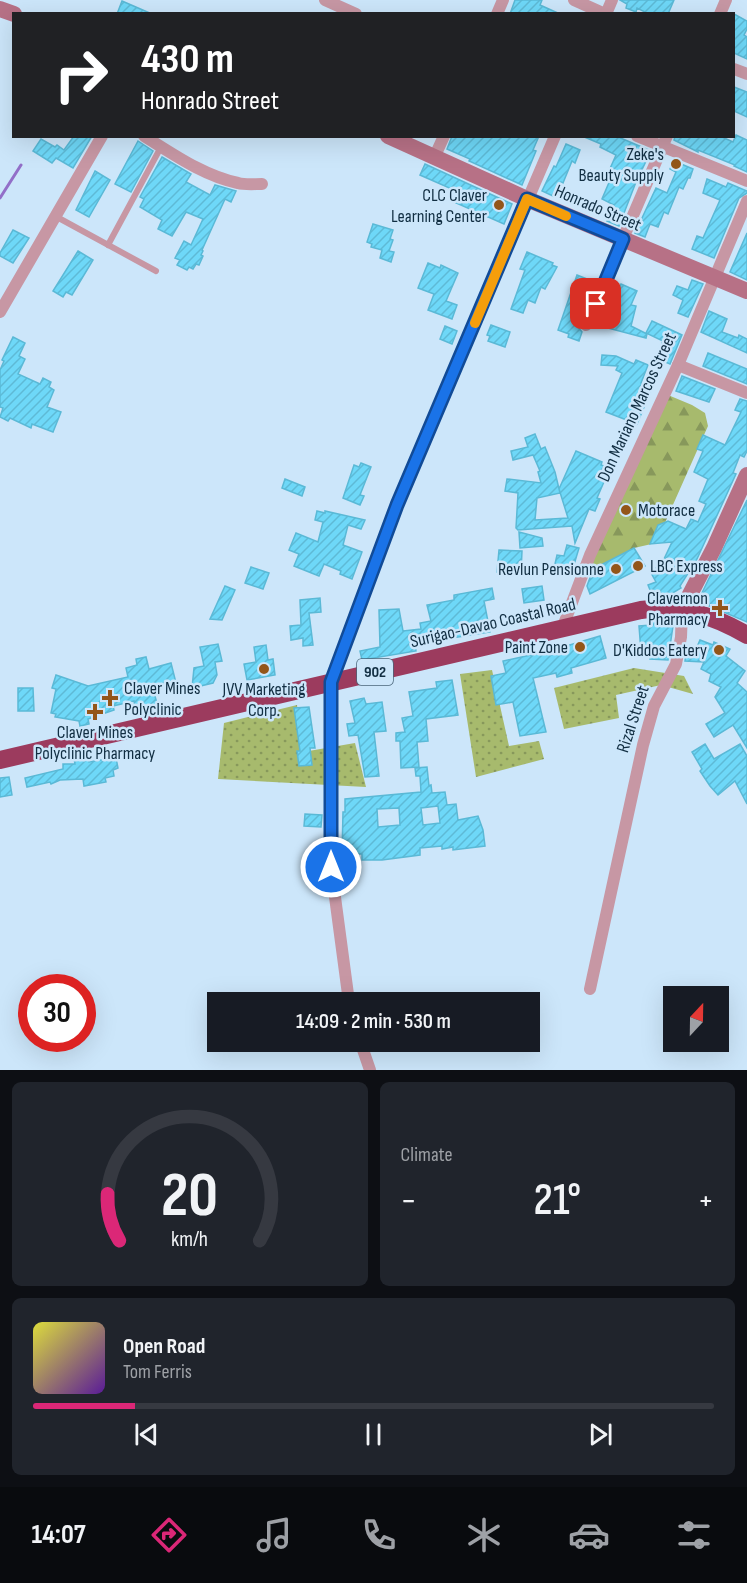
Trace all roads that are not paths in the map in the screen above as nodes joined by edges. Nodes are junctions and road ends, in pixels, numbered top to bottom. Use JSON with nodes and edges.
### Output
{"nodes":[{"id":1,"x":325,"y":0,"type":"edge"},
{"id":2,"x":574,"y":0,"type":"edge"},
{"id":3,"x":352,"y":12,"type":"edge"},
{"id":4,"x":601,"y":12,"type":"edge"},
{"id":5,"x":101,"y":138,"type":"edge"},
{"id":6,"x":147,"y":138,"type":"edge"},
{"id":7,"x":392,"y":138,"type":"edge"},
{"id":8,"x":443,"y":138,"type":"edge"},
{"id":9,"x":554,"y":138,"type":"edge"},
{"id":10,"x":646,"y":138,"type":"edge"},
{"id":11,"x":665,"y":142,"type":"edge"},
{"id":12,"x":161,"y":147,"type":"junction"},
{"id":13,"x":434,"y":158,"type":"junction"},
{"id":14,"x":747,"y":181,"type":"edge"},
{"id":15,"x":262,"y":184,"type":"dead end"},
{"id":16,"x":527,"y":199,"type":"junction"},
{"id":17,"x":747,"y":201,"type":"edge"},
{"id":18,"x":55,"y":216,"type":"junction"},
{"id":19,"x":623,"y":239,"type":"junction"},
{"id":20,"x":108,"y":245,"type":"junction"},
{"id":21,"x":156,"y":272,"type":"dead end"},
{"id":22,"x":715,"y":277,"type":"junction"},
{"id":23,"x":747,"y":291,"type":"edge"},
{"id":24,"x":0,"y":312,"type":"edge"},
{"id":25,"x":586,"y":325,"type":"dead end"},
{"id":26,"x":678,"y":365,"type":"junction"},
{"id":27,"x":747,"y":393,"type":"edge"},
{"id":28,"x":747,"y":475,"type":"edge"},
{"id":29,"x":682,"y":610,"type":"junction"},
{"id":30,"x":562,"y":629,"type":"junction"},
{"id":31,"x":747,"y":635,"type":"edge"},
{"id":32,"x":331,"y":682,"type":"junction"},
{"id":33,"x":0,"y":760,"type":"edge"},
{"id":34,"x":590,"y":989,"type":"dead end"},
{"id":35,"x":348,"y":992,"type":"edge"},
{"id":36,"x":364,"y":1052,"type":"edge"},
{"id":37,"x":370,"y":1070,"type":"edge"}],
"edges":[{"from":1,"to":3,"type":"street"},
{"from":2,"to":4,"type":"street"},
{"from":5,"to":18,"type":"street"},
{"from":6,"to":12,"type":"street"},
{"from":7,"to":13,"type":"street","name":"Honrado Street"},
{"from":8,"to":13,"type":"street"},
{"from":9,"to":16,"type":"street"},
{"from":10,"to":11,"type":"street"},
{"from":11,"to":14,"type":"street"},
{"from":11,"to":19,"type":"street"},
{"from":12,"to":15,"type":"street"},
{"from":12,"to":20,"type":"lane"},
{"from":13,"to":16,"type":"street","name":"Honrado Street"},
{"from":16,"to":19,"type":"street","name":"Honrado Street"},
{"from":16,"to":32,"type":"street"},
{"from":17,"to":22,"type":"street","name":"Don Mariano Marcos Street"},
{"from":18,"to":20,"type":"lane"},
{"from":18,"to":24,"type":"street"},
{"from":19,"to":22,"type":"street","name":"Honrado Street"},
{"from":19,"to":25,"type":"street"},
{"from":20,"to":21,"type":"lane"},
{"from":22,"to":23,"type":"street","name":"Honrado Street"},
{"from":22,"to":26,"type":"street","name":"Don Mariano Marcos Street"},
{"from":26,"to":27,"type":"street"},
{"from":26,"to":30,"type":"street","name":"Don Mariano Marcos Street"},
{"from":28,"to":29,"type":"street","name":"Rizal Street"},
{"from":29,"to":30,"type":"highway","name":"Surigao-Davao Coastal Road","number":"902"},
{"from":29,"to":31,"type":"highway","name":"Surigao-Davao Coastal Road","number":"902"},
{"from":29,"to":34,"type":"street","name":"Rizal Street"},
{"from":30,"to":32,"type":"highway","name":"Surigao-Davao Coastal Road","number":"902"},
{"from":32,"to":33,"type":"highway","name":"Surigao-Davao Coastal Road","number":"902"},
{"from":32,"to":35,"type":"street"},
{"from":36,"to":37,"type":"street"}]}
